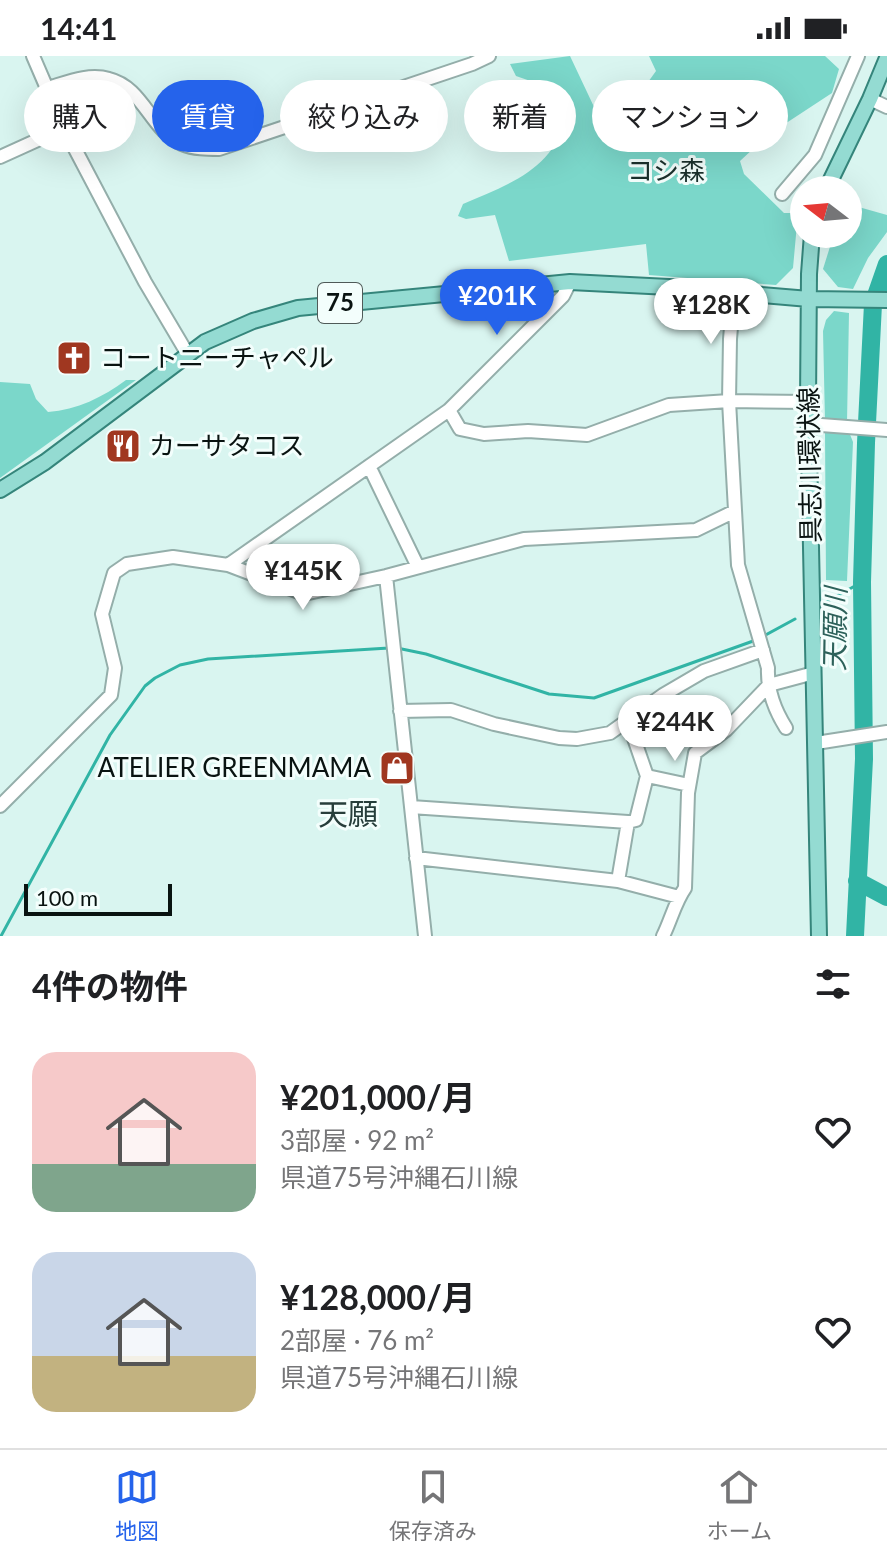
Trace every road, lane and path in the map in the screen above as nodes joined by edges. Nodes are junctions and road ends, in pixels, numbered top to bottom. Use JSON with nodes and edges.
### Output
{"nodes":[{"id":1,"x":33,"y":56,"type":"edge"},
{"id":2,"x":489,"y":56,"type":"edge"},
{"id":3,"x":858,"y":56,"type":"edge"},
{"id":4,"x":887,"y":58,"type":"edge"},
{"id":5,"x":44,"y":80,"type":"edge"},
{"id":6,"x":76,"y":80,"type":"edge"},
{"id":7,"x":111,"y":80,"type":"edge"},
{"id":8,"x":136,"y":98,"type":"edge"},
{"id":9,"x":870,"y":99,"type":"junction"},
{"id":10,"x":887,"y":107,"type":"edge"},
{"id":11,"x":24,"y":146,"type":"edge"},
{"id":12,"x":77,"y":152,"type":"edge"},
{"id":13,"x":0,"y":157,"type":"edge"},
{"id":14,"x":833,"y":176,"type":"edge"},
{"id":15,"x":782,"y":194,"type":"dead end"},
{"id":16,"x":811,"y":248,"type":"edge"},
{"id":17,"x":570,"y":282,"type":"junction"},
{"id":18,"x":734,"y":292,"type":"junction"},
{"id":19,"x":809,"y":299,"type":"junction"},
{"id":20,"x":887,"y":300,"type":"edge"},
{"id":21,"x":187,"y":353,"type":"junction"},
{"id":22,"x":729,"y":401,"type":"junction"},
{"id":23,"x":808,"y":402,"type":"junction"},
{"id":24,"x":449,"y":410,"type":"junction"},
{"id":25,"x":808,"y":424,"type":"junction"},
{"id":26,"x":887,"y":430,"type":"edge"},
{"id":27,"x":369,"y":466,"type":"junction"},
{"id":28,"x":0,"y":490,"type":"edge"},
{"id":29,"x":735,"y":511,"type":"junction"},
{"id":30,"x":228,"y":565,"type":"junction"},
{"id":31,"x":418,"y":567,"type":"junction"},
{"id":32,"x":386,"y":576,"type":"junction"},
{"id":33,"x":763,"y":650,"type":"junction"},
{"id":34,"x":814,"y":673,"type":"junction"},
{"id":35,"x":769,"y":685,"type":"junction"},
{"id":36,"x":400,"y":711,"type":"junction"},
{"id":37,"x":628,"y":721,"type":"junction"},
{"id":38,"x":786,"y":728,"type":"dead end"},
{"id":39,"x":887,"y":732,"type":"edge"},
{"id":40,"x":816,"y":743,"type":"junction"},
{"id":41,"x":647,"y":776,"type":"junction"},
{"id":42,"x":689,"y":785,"type":"junction"},
{"id":43,"x":0,"y":806,"type":"edge"},
{"id":44,"x":411,"y":807,"type":"junction"},
{"id":45,"x":628,"y":822,"type":"junction"},
{"id":46,"x":416,"y":858,"type":"junction"},
{"id":47,"x":618,"y":881,"type":"junction"},
{"id":48,"x":679,"y":897,"type":"junction"},
{"id":49,"x":425,"y":936,"type":"edge"},
{"id":50,"x":663,"y":936,"type":"edge"},
{"id":51,"x":819,"y":936,"type":"edge"}],
"edges":[{"from":1,"to":5,"type":"street"},
{"from":2,"to":8,"type":"street"},
{"from":3,"to":15,"type":"street"},
{"from":4,"to":9,"type":"main road"},
{"from":6,"to":7,"type":"street"},
{"from":9,"to":10,"type":"street"},
{"from":9,"to":14,"type":"main road"},
{"from":11,"to":13,"type":"street"},
{"from":12,"to":21,"type":"street"},
{"from":16,"to":19,"type":"main road","name":"具志川環状線"},
{"from":17,"to":18,"type":"main road","number":"75"},
{"from":17,"to":21,"type":"main road","number":"75"},
{"from":17,"to":24,"type":"street"},
{"from":18,"to":19,"type":"main road","number":"75"},
{"from":18,"to":22,"type":"street"},
{"from":19,"to":20,"type":"main road","number":"75"},
{"from":19,"to":23,"type":"main road","name":"具志川環状線"},
{"from":21,"to":28,"type":"main road","number":"75"},
{"from":22,"to":23,"type":"street"},
{"from":22,"to":24,"type":"street"},
{"from":22,"to":29,"type":"street"},
{"from":23,"to":25,"type":"main road","name":"具志川環状線"},
{"from":24,"to":27,"type":"street"},
{"from":25,"to":26,"type":"street"},
{"from":25,"to":34,"type":"main road","name":"具志川環状線"},
{"from":27,"to":30,"type":"street"},
{"from":27,"to":31,"type":"street"},
{"from":29,"to":31,"type":"street"},
{"from":29,"to":33,"type":"street"},
{"from":30,"to":32,"type":"street"},
{"from":30,"to":43,"type":"street"},
{"from":31,"to":32,"type":"street"},
{"from":32,"to":36,"type":"street"},
{"from":33,"to":35,"type":"street"},
{"from":33,"to":37,"type":"street"},
{"from":34,"to":35,"type":"street"},
{"from":34,"to":40,"type":"main road","name":"具志川環状線"},
{"from":35,"to":38,"type":"street"},
{"from":35,"to":42,"type":"street"},
{"from":36,"to":37,"type":"street"},
{"from":36,"to":44,"type":"street"},
{"from":37,"to":41,"type":"street"},
{"from":39,"to":40,"type":"street"},
{"from":40,"to":51,"type":"main road","name":"具志川環状線"},
{"from":41,"to":42,"type":"street"},
{"from":41,"to":45,"type":"street"},
{"from":42,"to":48,"type":"street"},
{"from":44,"to":45,"type":"street"},
{"from":44,"to":46,"type":"street"},
{"from":45,"to":47,"type":"street"},
{"from":46,"to":47,"type":"street"},
{"from":46,"to":49,"type":"street"},
{"from":47,"to":48,"type":"street"},
{"from":48,"to":50,"type":"street"}]}
